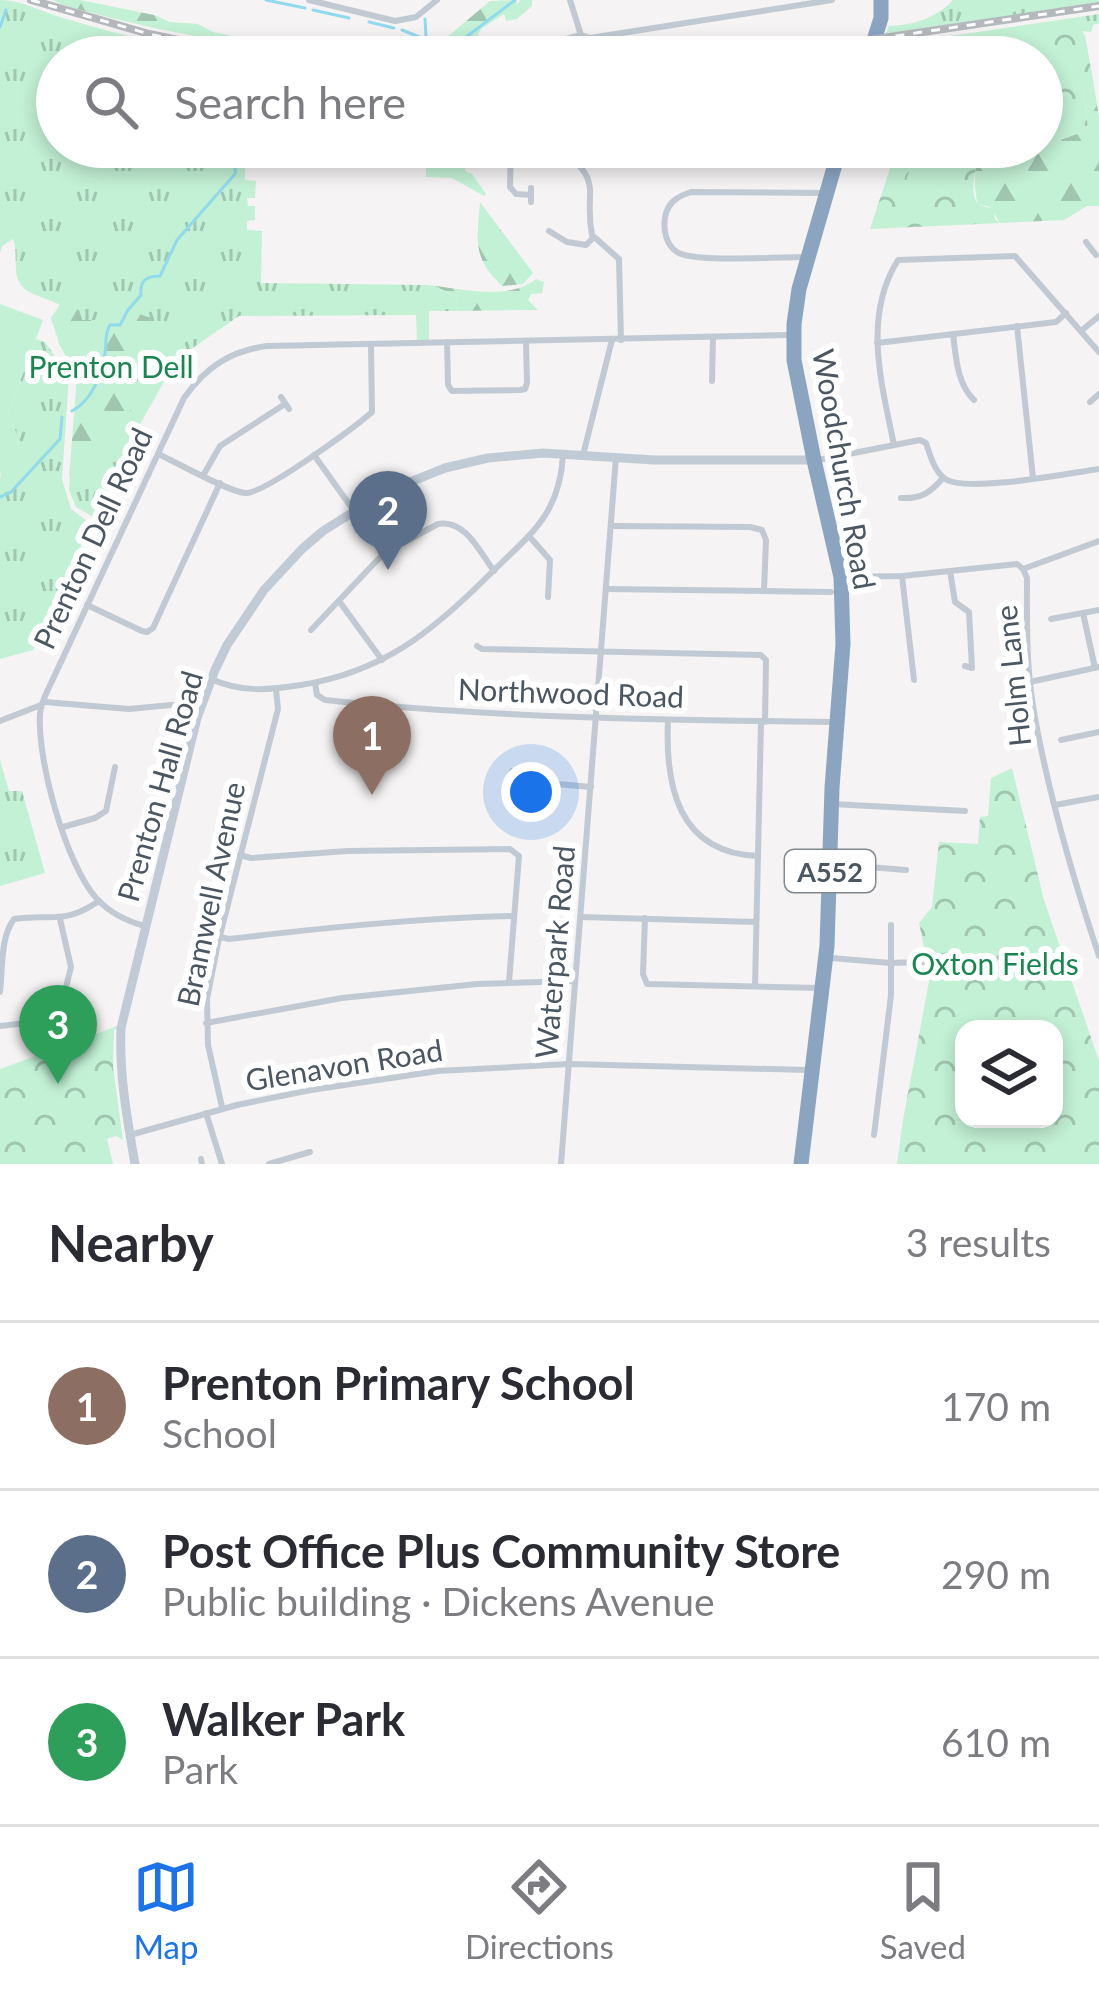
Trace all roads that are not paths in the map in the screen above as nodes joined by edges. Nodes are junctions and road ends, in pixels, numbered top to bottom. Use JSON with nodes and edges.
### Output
{"nodes":[{"id":1,"x":309,"y":0,"type":"edge"},
{"id":2,"x":437,"y":0,"type":"edge"},
{"id":3,"x":570,"y":0,"type":"edge"},
{"id":4,"x":832,"y":0,"type":"edge"},
{"id":5,"x":881,"y":0,"type":"edge"},
{"id":6,"x":893,"y":0,"type":"edge"},
{"id":7,"x":881,"y":18,"type":"junction"},
{"id":8,"x":580,"y":34,"type":"junction"},
{"id":9,"x":574,"y":36,"type":"edge"},
{"id":10,"x":582,"y":36,"type":"edge"},
{"id":11,"x":606,"y":36,"type":"edge"},
{"id":12,"x":876,"y":36,"type":"edge"},
{"id":13,"x":510,"y":168,"type":"edge"},
{"id":14,"x":582,"y":168,"type":"edge"},
{"id":15,"x":834,"y":168,"type":"edge"},
{"id":16,"x":826,"y":193,"type":"junction"},
{"id":17,"x":531,"y":195,"type":"dead end"},
{"id":18,"x":549,"y":231,"type":"dead end"},
{"id":19,"x":594,"y":237,"type":"junction"},
{"id":20,"x":808,"y":256,"type":"junction"},
{"id":21,"x":1066,"y":314,"type":"junction"},
{"id":22,"x":1099,"y":316,"type":"edge"},
{"id":23,"x":1017,"y":326,"type":"junction"},
{"id":24,"x":1081,"y":332,"type":"junction"},
{"id":25,"x":953,"y":334,"type":"junction"},
{"id":26,"x":794,"y":335,"type":"junction"},
{"id":27,"x":713,"y":337,"type":"junction"},
{"id":28,"x":526,"y":340,"type":"junction"},
{"id":29,"x":617,"y":340,"type":"junction"},
{"id":30,"x":446,"y":342,"type":"junction"},
{"id":31,"x":877,"y":343,"type":"junction"},
{"id":32,"x":371,"y":344,"type":"junction"},
{"id":33,"x":1099,"y":352,"type":"edge"},
{"id":34,"x":712,"y":381,"type":"dead end"},
{"id":35,"x":1099,"y":394,"type":"edge"},
{"id":36,"x":972,"y":401,"type":"dead end"},
{"id":37,"x":1090,"y":402,"type":"dead end"},
{"id":38,"x":285,"y":403,"type":"dead end"},
{"id":39,"x":894,"y":445,"type":"junction"},
{"id":40,"x":158,"y":454,"type":"junction"},
{"id":41,"x":562,"y":454,"type":"junction"},
{"id":42,"x":314,"y":455,"type":"junction"},
{"id":43,"x":583,"y":455,"type":"junction"},
{"id":44,"x":616,"y":458,"type":"junction"},
{"id":45,"x":814,"y":460,"type":"junction"},
{"id":46,"x":1099,"y":469,"type":"edge"},
{"id":47,"x":203,"y":475,"type":"junction"},
{"id":48,"x":944,"y":478,"type":"junction"},
{"id":49,"x":1033,"y":478,"type":"junction"},
{"id":50,"x":220,"y":483,"type":"junction"},
{"id":51,"x":900,"y":499,"type":"dead end"},
{"id":52,"x":355,"y":511,"type":"junction"},
{"id":53,"x":612,"y":526,"type":"junction"},
{"id":54,"x":529,"y":536,"type":"junction"},
{"id":55,"x":1099,"y":541,"type":"edge"},
{"id":56,"x":383,"y":553,"type":"junction"},
{"id":57,"x":1023,"y":568,"type":"junction"},
{"id":58,"x":494,"y":571,"type":"junction"},
{"id":59,"x":950,"y":571,"type":"junction"},
{"id":60,"x":902,"y":576,"type":"junction"},
{"id":61,"x":842,"y":577,"type":"junction"},
{"id":62,"x":607,"y":589,"type":"junction"},
{"id":63,"x":546,"y":592,"type":"dead end"},
{"id":64,"x":764,"y":592,"type":"junction"},
{"id":65,"x":831,"y":592,"type":"dead end"},
{"id":66,"x":339,"y":601,"type":"junction"},
{"id":67,"x":87,"y":605,"type":"junction"},
{"id":68,"x":1099,"y":610,"type":"edge"},
{"id":69,"x":1083,"y":614,"type":"junction"},
{"id":70,"x":1051,"y":619,"type":"dead end"},
{"id":71,"x":311,"y":630,"type":"dead end"},
{"id":72,"x":477,"y":646,"type":"dead end"},
{"id":73,"x":601,"y":654,"type":"junction"},
{"id":74,"x":382,"y":660,"type":"junction"},
{"id":75,"x":964,"y":666,"type":"dead end"},
{"id":76,"x":1097,"y":667,"type":"edge"},
{"id":77,"x":211,"y":679,"type":"junction"},
{"id":78,"x":914,"y":680,"type":"dead end"},
{"id":79,"x":1030,"y":682,"type":"junction"},
{"id":80,"x":315,"y":683,"type":"junction"},
{"id":81,"x":276,"y":689,"type":"junction"},
{"id":82,"x":202,"y":702,"type":"junction"},
{"id":83,"x":42,"y":704,"type":"junction"},
{"id":84,"x":596,"y":719,"type":"junction"},
{"id":85,"x":668,"y":720,"type":"junction"},
{"id":86,"x":0,"y":721,"type":"edge"},
{"id":87,"x":763,"y":722,"type":"junction"},
{"id":88,"x":838,"y":722,"type":"junction"},
{"id":89,"x":1099,"y":732,"type":"edge"},
{"id":90,"x":1061,"y":740,"type":"dead end"},
{"id":91,"x":115,"y":767,"type":"dead end"},
{"id":92,"x":591,"y":787,"type":"junction"},
{"id":93,"x":511,"y":790,"type":"dead end"},
{"id":94,"x":1099,"y":797,"type":"edge"},
{"id":95,"x":832,"y":804,"type":"junction"},
{"id":96,"x":1055,"y":805,"type":"junction"},
{"id":97,"x":965,"y":811,"type":"dead end"},
{"id":98,"x":62,"y":827,"type":"junction"},
{"id":99,"x":240,"y":855,"type":"junction"},
{"id":100,"x":758,"y":856,"type":"junction"},
{"id":101,"x":830,"y":864,"type":"junction"},
{"id":102,"x":906,"y":870,"type":"dead end"},
{"id":103,"x":99,"y":901,"type":"junction"},
{"id":104,"x":514,"y":916,"type":"junction"},
{"id":105,"x":580,"y":917,"type":"junction"},
{"id":106,"x":645,"y":918,"type":"junction"},
{"id":107,"x":60,"y":919,"type":"junction"},
{"id":108,"x":756,"y":922,"type":"junction"},
{"id":109,"x":145,"y":926,"type":"junction"},
{"id":110,"x":891,"y":926,"type":"dead end"},
{"id":111,"x":220,"y":938,"type":"junction"},
{"id":112,"x":1099,"y":956,"type":"edge"},
{"id":113,"x":826,"y":957,"type":"junction"},
{"id":114,"x":923,"y":962,"type":"dead end"},
{"id":115,"x":890,"y":963,"type":"junction"},
{"id":116,"x":575,"y":981,"type":"junction"},
{"id":117,"x":509,"y":982,"type":"junction"},
{"id":118,"x":754,"y":986,"type":"junction"},
{"id":119,"x":823,"y":988,"type":"junction"},
{"id":120,"x":0,"y":992,"type":"edge"},
{"id":121,"x":206,"y":1023,"type":"junction"},
{"id":122,"x":0,"y":1026,"type":"edge"},
{"id":123,"x":569,"y":1064,"type":"junction"},
{"id":124,"x":812,"y":1070,"type":"junction"},
{"id":125,"x":223,"y":1109,"type":"junction"},
{"id":126,"x":206,"y":1113,"type":"junction"},
{"id":127,"x":130,"y":1135,"type":"junction"},
{"id":128,"x":874,"y":1135,"type":"dead end"},
{"id":129,"x":135,"y":1164,"type":"edge"},
{"id":130,"x":222,"y":1164,"type":"edge"},
{"id":131,"x":268,"y":1164,"type":"edge"},
{"id":132,"x":303,"y":1164,"type":"edge"},
{"id":133,"x":561,"y":1164,"type":"edge"},
{"id":134,"x":801,"y":1164,"type":"edge"}],
"edges":[{"from":1,"to":2,"type":"street"},
{"from":3,"to":8,"type":"street"},
{"from":4,"to":11,"type":"street"},
{"from":5,"to":7,"type":"highway"},
{"from":6,"to":7,"type":"highway"},
{"from":7,"to":12,"type":"highway"},
{"from":8,"to":9,"type":"street"},
{"from":8,"to":10,"type":"street"},
{"from":13,"to":17,"type":"street"},
{"from":14,"to":19,"type":"street"},
{"from":15,"to":16,"type":"highway","name":"Woodchurch Road","number":"A552"},
{"from":16,"to":20,"type":"highway","name":"Woodchurch Road","number":"A552"},
{"from":16,"to":20,"type":"street"},
{"from":18,"to":19,"type":"street"},
{"from":19,"to":29,"type":"street"},
{"from":20,"to":26,"type":"highway","name":"Woodchurch Road","number":"A552"},
{"from":21,"to":23,"type":"street"},
{"from":21,"to":24,"type":"street"},
{"from":21,"to":31,"type":"street"},
{"from":22,"to":24,"type":"street"},
{"from":23,"to":25,"type":"street"},
{"from":23,"to":49,"type":"street"},
{"from":24,"to":33,"type":"street"},
{"from":25,"to":31,"type":"street"},
{"from":25,"to":36,"type":"street"},
{"from":26,"to":27,"type":"street","name":"Prenton Dell Road"},
{"from":26,"to":45,"type":"highway","name":"Woodchurch Road","number":"A552"},
{"from":27,"to":29,"type":"street","name":"Prenton Dell Road"},
{"from":27,"to":34,"type":"street"},
{"from":28,"to":29,"type":"street","name":"Prenton Dell Road"},
{"from":28,"to":30,"type":"street","name":"Prenton Dell Road"},
{"from":28,"to":30,"type":"street"},
{"from":29,"to":43,"type":"street"},
{"from":30,"to":32,"type":"street","name":"Prenton Dell Road"},
{"from":31,"to":39,"type":"street"},
{"from":32,"to":40,"type":"street","name":"Prenton Dell Road"},
{"from":32,"to":42,"type":"street"},
{"from":35,"to":37,"type":"street"},
{"from":38,"to":47,"type":"street"},
{"from":39,"to":45,"type":"street"},
{"from":39,"to":48,"type":"street"},
{"from":40,"to":47,"type":"street"},
{"from":40,"to":67,"type":"street","name":"Prenton Dell Road"},
{"from":41,"to":43,"type":"street","name":"Prenton Hall Road"},
{"from":41,"to":52,"type":"street","name":"Prenton Hall Road"},
{"from":41,"to":54,"type":"street"},
{"from":42,"to":50,"type":"street"},
{"from":42,"to":52,"type":"street"},
{"from":43,"to":44,"type":"street","name":"Prenton Hall Road"},
{"from":44,"to":45,"type":"street","name":"Prenton Hall Road"},
{"from":44,"to":53,"type":"street","name":"Waterpark Road"},
{"from":45,"to":61,"type":"highway","name":"Woodchurch Road","number":"A552"},
{"from":46,"to":49,"type":"street"},
{"from":47,"to":50,"type":"street"},
{"from":48,"to":49,"type":"street"},
{"from":48,"to":51,"type":"street"},
{"from":50,"to":67,"type":"street"},
{"from":52,"to":56,"type":"street"},
{"from":52,"to":77,"type":"street","name":"Prenton Hall Road"},
{"from":53,"to":62,"type":"street","name":"Waterpark Road"},
{"from":53,"to":64,"type":"street"},
{"from":54,"to":58,"type":"street"},
{"from":54,"to":63,"type":"street"},
{"from":55,"to":57,"type":"street"},
{"from":56,"to":58,"type":"street"},
{"from":56,"to":66,"type":"street"},
{"from":57,"to":59,"type":"street","name":"Holm Lane"},
{"from":57,"to":79,"type":"street","name":"Holm Lane"},
{"from":58,"to":74,"type":"street"},
{"from":59,"to":60,"type":"street","name":"Holm Lane"},
{"from":59,"to":75,"type":"street"},
{"from":60,"to":61,"type":"street","name":"Holm Lane"},
{"from":60,"to":78,"type":"street"},
{"from":61,"to":88,"type":"highway","name":"Woodchurch Road","number":"A552"},
{"from":62,"to":64,"type":"street"},
{"from":62,"to":73,"type":"street","name":"Waterpark Road"},
{"from":64,"to":65,"type":"street"},
{"from":66,"to":71,"type":"street"},
{"from":66,"to":74,"type":"street"},
{"from":67,"to":83,"type":"street","name":"Prenton Dell Road"},
{"from":68,"to":69,"type":"street"},
{"from":69,"to":70,"type":"street"},
{"from":69,"to":76,"type":"street"},
{"from":72,"to":73,"type":"street"},
{"from":73,"to":84,"type":"street","name":"Waterpark Road"},
{"from":73,"to":87,"type":"street"},
{"from":74,"to":80,"type":"street"},
{"from":76,"to":79,"type":"street"},
{"from":77,"to":81,"type":"street"},
{"from":77,"to":82,"type":"street","name":"Prenton Hall Road"},
{"from":79,"to":96,"type":"street","name":"Holm Lane"},
{"from":80,"to":81,"type":"street"},
{"from":80,"to":84,"type":"street","name":"Northwood Road"},
{"from":81,"to":99,"type":"street","name":"Bramwell Avenue"},
{"from":82,"to":83,"type":"street"},
{"from":82,"to":109,"type":"street","name":"Prenton Hall Road"},
{"from":83,"to":86,"type":"street"},
{"from":83,"to":98,"type":"street","name":"Prenton Dell Road"},
{"from":84,"to":85,"type":"street","name":"Northwood Road"},
{"from":84,"to":92,"type":"street","name":"Waterpark Road"},
{"from":85,"to":87,"type":"street","name":"Northwood Road"},
{"from":85,"to":100,"type":"street"},
{"from":87,"to":88,"type":"street","name":"Northwood Road"},
{"from":87,"to":100,"type":"street"},
{"from":88,"to":95,"type":"highway","name":"Woodchurch Road","number":"A552"},
{"from":89,"to":90,"type":"street"},
{"from":91,"to":98,"type":"street"},
{"from":92,"to":93,"type":"street"},
{"from":92,"to":105,"type":"street","name":"Waterpark Road"},
{"from":94,"to":96,"type":"street"},
{"from":95,"to":97,"type":"street"},
{"from":95,"to":101,"type":"highway","name":"Woodchurch Road","number":"A552"},
{"from":96,"to":112,"type":"street","name":"Holm Lane"},
{"from":98,"to":103,"type":"street","name":"Prenton Dell Road"},
{"from":99,"to":104,"type":"street"},
{"from":99,"to":111,"type":"street","name":"Bramwell Avenue"},
{"from":100,"to":108,"type":"street"},
{"from":101,"to":102,"type":"street"},
{"from":101,"to":113,"type":"highway","name":"Woodchurch Road","number":"A552"},
{"from":103,"to":107,"type":"street"},
{"from":103,"to":109,"type":"street"},
{"from":104,"to":111,"type":"street"},
{"from":104,"to":117,"type":"street"},
{"from":105,"to":106,"type":"street"},
{"from":105,"to":116,"type":"street","name":"Waterpark Road"},
{"from":106,"to":108,"type":"street"},
{"from":106,"to":118,"type":"street"},
{"from":107,"to":120,"type":"street"},
{"from":107,"to":122,"type":"street"},
{"from":108,"to":118,"type":"street"},
{"from":109,"to":127,"type":"street","name":"Prenton Hall Road"},
{"from":110,"to":115,"type":"street"},
{"from":111,"to":121,"type":"street","name":"Bramwell Avenue"},
{"from":113,"to":115,"type":"street"},
{"from":113,"to":119,"type":"highway","name":"Woodchurch Road","number":"A552"},
{"from":114,"to":115,"type":"street"},
{"from":115,"to":128,"type":"street"},
{"from":116,"to":117,"type":"street"},
{"from":116,"to":123,"type":"street","name":"Waterpark Road"},
{"from":117,"to":121,"type":"street"},
{"from":118,"to":119,"type":"street"},
{"from":119,"to":124,"type":"highway","name":"Woodchurch Road","number":"A552"},
{"from":121,"to":125,"type":"street","name":"Bramwell Avenue"},
{"from":123,"to":124,"type":"street","name":"Glenavon Road"},
{"from":123,"to":125,"type":"street","name":"Glenavon Road"},
{"from":123,"to":133,"type":"street","name":"Waterpark Road"},
{"from":124,"to":134,"type":"highway","name":"Woodchurch Road","number":"A552"},
{"from":125,"to":126,"type":"street","name":"Glenavon Road"},
{"from":126,"to":127,"type":"street","name":"Glenavon Road"},
{"from":126,"to":130,"type":"street"},
{"from":127,"to":129,"type":"street","name":"Prenton Hall Road"},
{"from":131,"to":132,"type":"street"}]}
